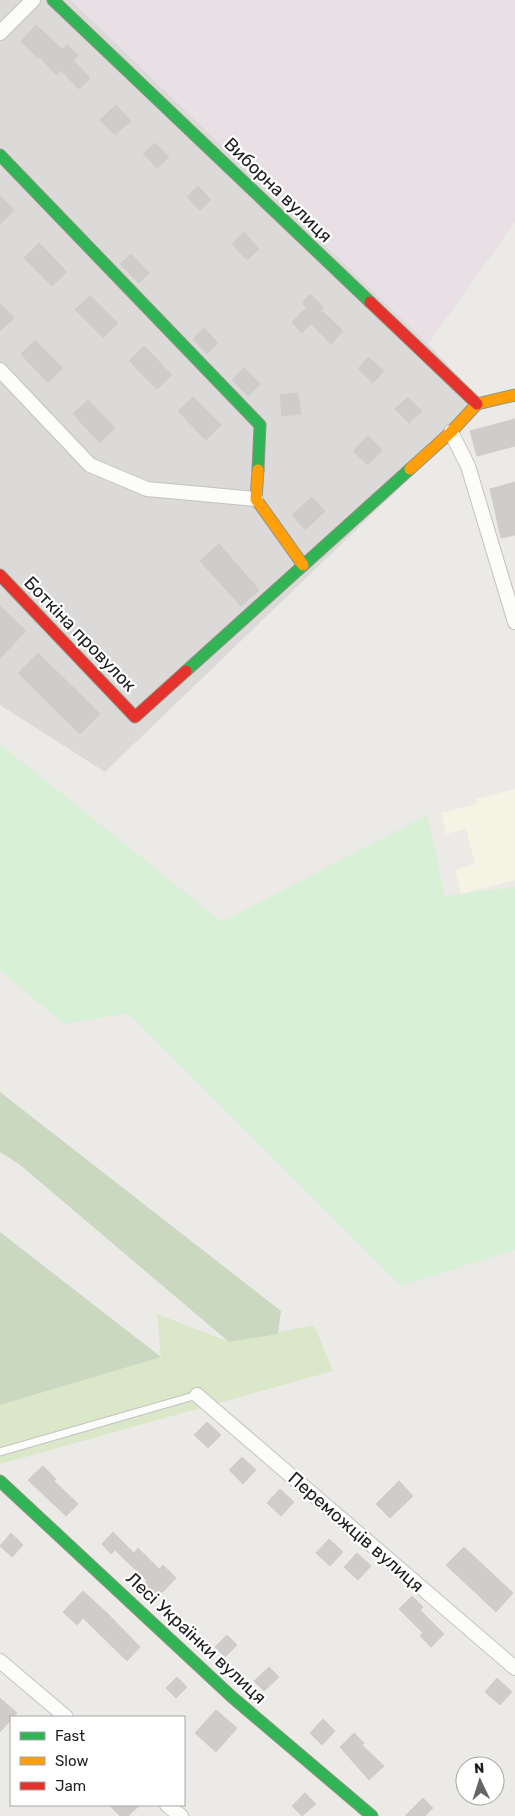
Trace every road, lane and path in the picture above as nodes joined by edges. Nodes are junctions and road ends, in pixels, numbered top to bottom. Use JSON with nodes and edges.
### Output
{"nodes":[{"id":1,"x":33,"y":0,"type":"edge"},
{"id":2,"x":54,"y":0,"type":"edge"},
{"id":3,"x":0,"y":33,"type":"edge"},
{"id":4,"x":0,"y":155,"type":"edge"},
{"id":5,"x":0,"y":370,"type":"edge"},
{"id":6,"x":515,"y":395,"type":"edge"},
{"id":7,"x":477,"y":404,"type":"junction"},
{"id":8,"x":451,"y":432,"type":"junction"},
{"id":9,"x":256,"y":499,"type":"junction"},
{"id":10,"x":303,"y":565,"type":"junction"},
{"id":11,"x":0,"y":575,"type":"edge"},
{"id":12,"x":515,"y":622,"type":"edge"},
{"id":13,"x":197,"y":1395,"type":"joint"},
{"id":14,"x":0,"y":1452,"type":"edge"},
{"id":15,"x":0,"y":1481,"type":"edge"},
{"id":16,"x":0,"y":1661,"type":"edge"},
{"id":17,"x":515,"y":1668,"type":"edge"},
{"id":18,"x":65,"y":1716,"type":"edge"},
{"id":19,"x":168,"y":1806,"type":"edge"},
{"id":20,"x":180,"y":1816,"type":"edge"},
{"id":21,"x":372,"y":1816,"type":"edge"}],
"edges":[{"from":1,"to":3,"type":"street"},
{"from":2,"to":7,"type":"street","name":"Виборна вулиця"},
{"from":4,"to":9,"type":"street"},
{"from":5,"to":9,"type":"street"},
{"from":6,"to":7,"type":"street"},
{"from":7,"to":8,"type":"street"},
{"from":8,"to":10,"type":"street"},
{"from":8,"to":12,"type":"street"},
{"from":9,"to":10,"type":"street"},
{"from":10,"to":11,"type":"street","name":"Боткіна провулок"},
{"from":13,"to":14,"type":"lane"},
{"from":13,"to":17,"type":"street","name":"Переможців вулиця"},
{"from":15,"to":21,"type":"street","name":"Лесі Українки вулиця"},
{"from":16,"to":18,"type":"street"},
{"from":19,"to":20,"type":"street"}]}
